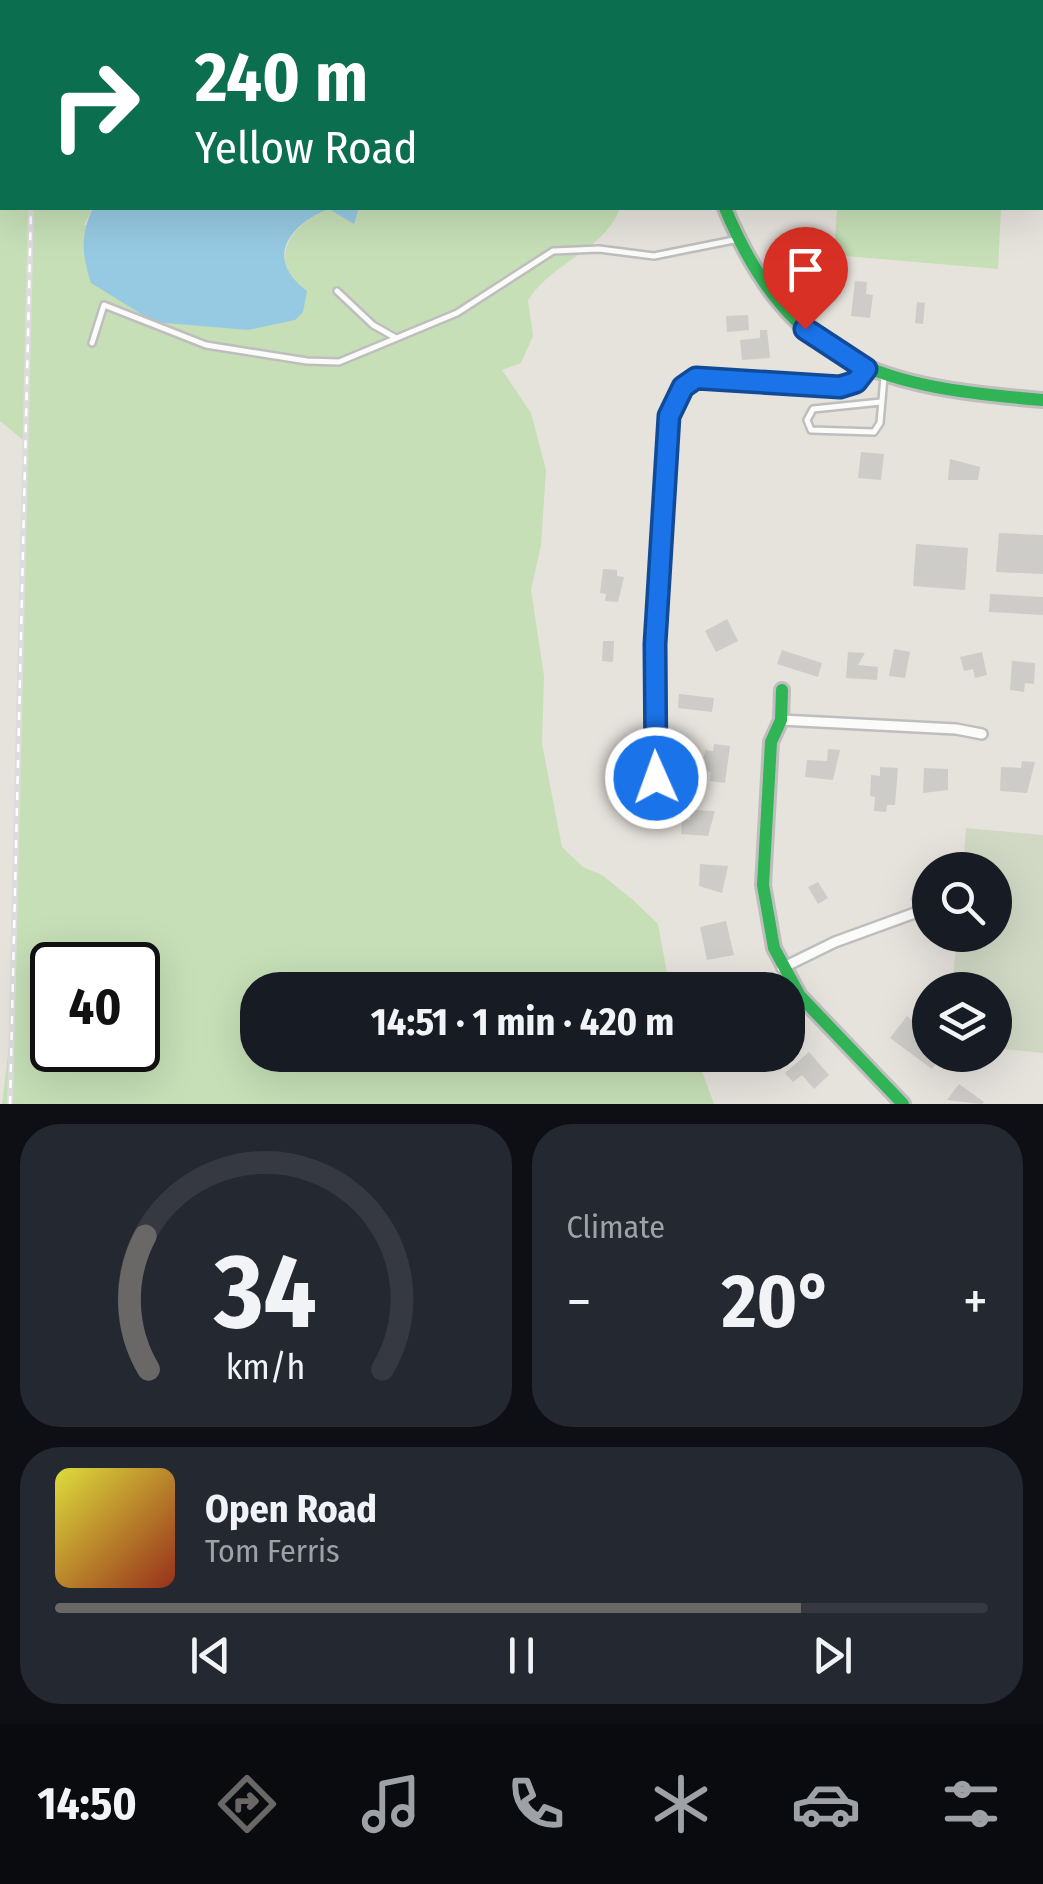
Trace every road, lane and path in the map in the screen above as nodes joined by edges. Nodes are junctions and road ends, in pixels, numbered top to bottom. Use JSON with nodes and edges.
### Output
{"nodes":[{"id":1,"x":726,"y":210,"type":"edge"},
{"id":2,"x":737,"y":238,"type":"junction"},
{"id":3,"x":337,"y":291,"type":"dead end"},
{"id":4,"x":396,"y":338,"type":"junction"},
{"id":5,"x":92,"y":343,"type":"dead end"},
{"id":6,"x":866,"y":369,"type":"junction"},
{"id":7,"x":884,"y":377,"type":"junction"},
{"id":8,"x":1043,"y":400,"type":"edge"},
{"id":9,"x":881,"y":402,"type":"junction"},
{"id":10,"x":782,"y":690,"type":"dead end"},
{"id":11,"x":781,"y":720,"type":"junction"},
{"id":12,"x":982,"y":734,"type":"dead end"},
{"id":13,"x":656,"y":778,"type":"dead end"},
{"id":14,"x":912,"y":914,"type":"edge"},
{"id":15,"x":782,"y":968,"type":"junction"},
{"id":16,"x":903,"y":1104,"type":"edge"}],
"edges":[{"from":1,"to":2,"type":"street"},
{"from":2,"to":4,"type":"lane"},
{"from":2,"to":6,"type":"street"},
{"from":3,"to":4,"type":"lane"},
{"from":4,"to":5,"type":"lane"},
{"from":6,"to":7,"type":"street"},
{"from":6,"to":13,"type":"street"},
{"from":7,"to":8,"type":"street"},
{"from":7,"to":9,"type":"lane"},
{"from":9,"to":9,"type":"lane"},
{"from":10,"to":11,"type":"street"},
{"from":11,"to":12,"type":"street"},
{"from":11,"to":15,"type":"street"},
{"from":14,"to":15,"type":"street"},
{"from":15,"to":16,"type":"street"}]}
